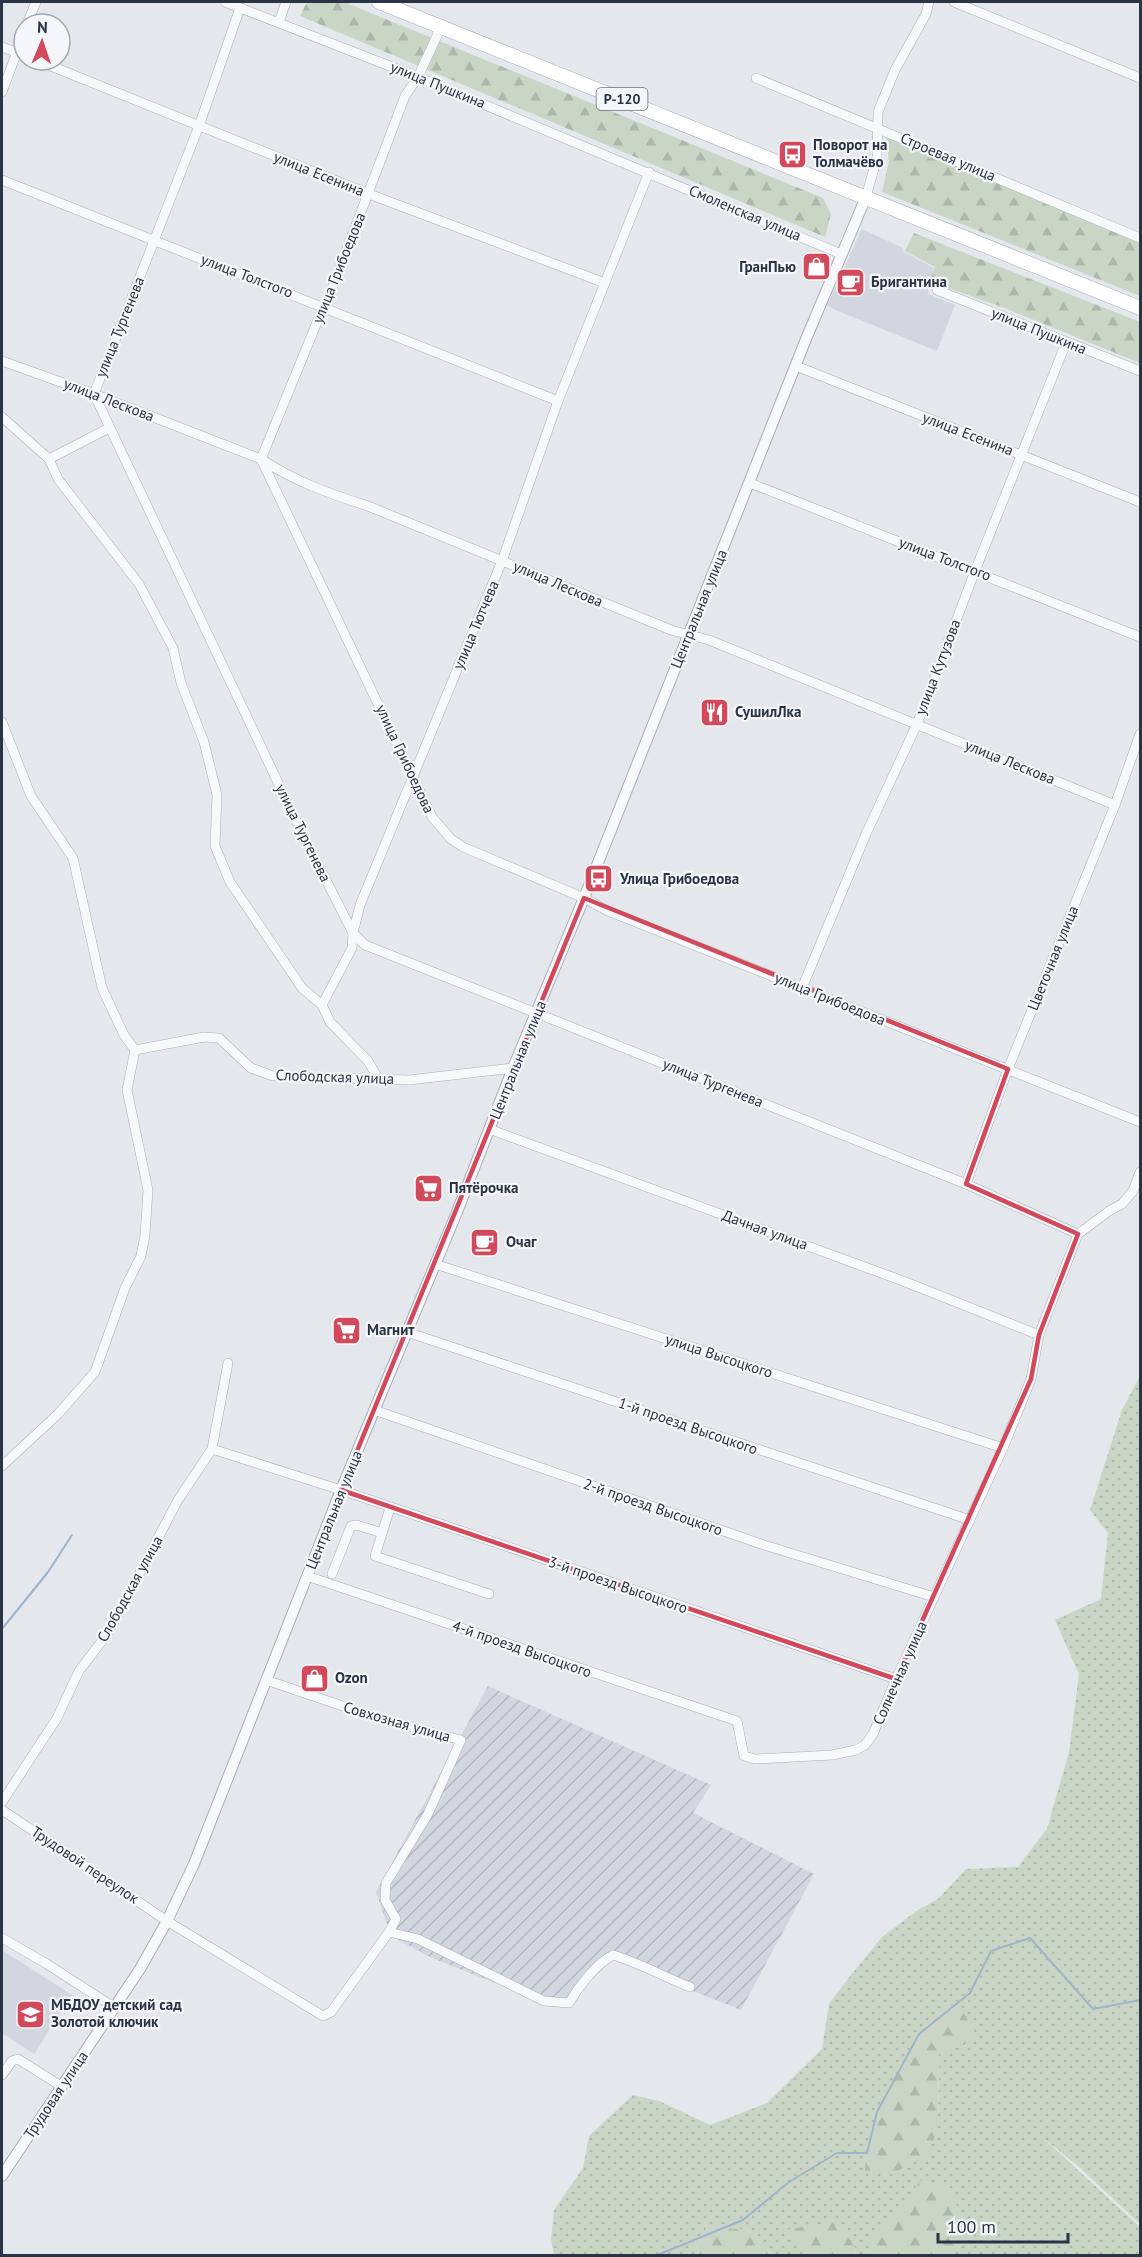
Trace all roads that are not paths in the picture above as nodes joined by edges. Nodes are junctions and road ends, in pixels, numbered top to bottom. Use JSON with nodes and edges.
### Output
{"nodes":[{"id":1,"x":225,"y":2,"type":"edge"},
{"id":2,"x":286,"y":2,"type":"edge"},
{"id":3,"x":379,"y":2,"type":"edge"},
{"id":4,"x":929,"y":2,"type":"edge"},
{"id":5,"x":954,"y":2,"type":"edge"},
{"id":6,"x":240,"y":8,"type":"junction"},
{"id":7,"x":279,"y":22,"type":"junction"},
{"id":8,"x":441,"y":27,"type":"junction"},
{"id":9,"x":12,"y":71,"type":"edge"},
{"id":10,"x":66,"y":72,"type":"edge"},
{"id":11,"x":418,"y":77,"type":"junction"},
{"id":12,"x":756,"y":78,"type":"dead end"},
{"id":13,"x":1140,"y":78,"type":"edge"},
{"id":14,"x":2,"y":92,"type":"edge"},
{"id":15,"x":199,"y":126,"type":"junction"},
{"id":16,"x":878,"y":128,"type":"junction"},
{"id":17,"x":649,"y":172,"type":"junction"},
{"id":18,"x":2,"y":180,"type":"edge"},
{"id":19,"x":369,"y":194,"type":"junction"},
{"id":20,"x":866,"y":197,"type":"junction"},
{"id":21,"x":1140,"y":238,"type":"edge"},
{"id":22,"x":154,"y":241,"type":"junction"},
{"id":23,"x":842,"y":254,"type":"junction"},
{"id":24,"x":605,"y":283,"type":"junction"},
{"id":25,"x":937,"y":290,"type":"dead end"},
{"id":26,"x":325,"y":307,"type":"junction"},
{"id":27,"x":1140,"y":308,"type":"edge"},
{"id":28,"x":1066,"y":343,"type":"junction"},
{"id":29,"x":2,"y":361,"type":"edge"},
{"id":30,"x":796,"y":366,"type":"junction"},
{"id":31,"x":1140,"y":371,"type":"edge"},
{"id":32,"x":94,"y":394,"type":"junction"},
{"id":33,"x":558,"y":401,"type":"junction"},
{"id":34,"x":2,"y":417,"type":"edge"},
{"id":35,"x":109,"y":428,"type":"junction"},
{"id":36,"x":1022,"y":455,"type":"junction"},
{"id":37,"x":49,"y":459,"type":"junction"},
{"id":38,"x":261,"y":459,"type":"junction"},
{"id":39,"x":750,"y":483,"type":"junction"},
{"id":40,"x":1140,"y":502,"type":"edge"},
{"id":41,"x":502,"y":561,"type":"junction"},
{"id":42,"x":975,"y":571,"type":"junction"},
{"id":43,"x":688,"y":635,"type":"junction"},
{"id":44,"x":1140,"y":637,"type":"edge"},
{"id":45,"x":2,"y":722,"type":"edge"},
{"id":46,"x":917,"y":723,"type":"junction"},
{"id":47,"x":1140,"y":734,"type":"edge"},
{"id":48,"x":413,"y":775,"type":"junction"},
{"id":49,"x":1115,"y":805,"type":"junction"},
{"id":50,"x":584,"y":898,"type":"junction"},
{"id":51,"x":353,"y":933,"type":"junction"},
{"id":52,"x":802,"y":988,"type":"junction"},
{"id":53,"x":322,"y":1005,"type":"junction"},
{"id":54,"x":537,"y":1013,"type":"junction"},
{"id":55,"x":135,"y":1050,"type":"junction"},
{"id":56,"x":513,"y":1068,"type":"junction"},
{"id":57,"x":1008,"y":1069,"type":"junction"},
{"id":58,"x":378,"y":1078,"type":"junction"},
{"id":59,"x":1140,"y":1122,"type":"edge"},
{"id":60,"x":489,"y":1129,"type":"junction"},
{"id":61,"x":1140,"y":1172,"type":"edge"},
{"id":62,"x":966,"y":1184,"type":"junction"},
{"id":63,"x":1078,"y":1234,"type":"junction"},
{"id":64,"x":435,"y":1264,"type":"junction"},
{"id":65,"x":407,"y":1332,"type":"junction"},
{"id":66,"x":1039,"y":1335,"type":"junction"},
{"id":67,"x":228,"y":1363,"type":"dead end"},
{"id":68,"x":374,"y":1410,"type":"junction"},
{"id":69,"x":1003,"y":1448,"type":"junction"},
{"id":70,"x":212,"y":1449,"type":"junction"},
{"id":71,"x":2,"y":1466,"type":"edge"},
{"id":72,"x":341,"y":1490,"type":"junction"},
{"id":73,"x":390,"y":1508,"type":"junction"},
{"id":74,"x":970,"y":1520,"type":"junction"},
{"id":75,"x":382,"y":1533,"type":"junction"},
{"id":76,"x":332,"y":1574,"type":"dead end"},
{"id":77,"x":307,"y":1576,"type":"junction"},
{"id":78,"x":489,"y":1594,"type":"dead end"},
{"id":79,"x":934,"y":1597,"type":"junction"},
{"id":80,"x":896,"y":1679,"type":"junction"},
{"id":81,"x":266,"y":1680,"type":"junction"},
{"id":82,"x":744,"y":1756,"type":"joint"},
{"id":83,"x":2,"y":1802,"type":"edge"},
{"id":84,"x":2,"y":1810,"type":"edge"},
{"id":85,"x":167,"y":1921,"type":"junction"},
{"id":86,"x":389,"y":1932,"type":"junction"},
{"id":87,"x":2,"y":1938,"type":"edge"},
{"id":88,"x":690,"y":1987,"type":"dead end"},
{"id":89,"x":115,"y":2008,"type":"junction"},
{"id":90,"x":2,"y":2075,"type":"edge"},
{"id":91,"x":62,"y":2086,"type":"junction"},
{"id":92,"x":2,"y":2175,"type":"edge"}],
"edges":[{"from":1,"to":6,"type":"street","name":"улица Пушкина"},
{"from":2,"to":7,"type":"street"},
{"from":3,"to":8,"type":"main road","number":"Р-120"},
{"from":4,"to":16,"type":"street"},
{"from":5,"to":13,"type":"street"},
{"from":6,"to":7,"type":"street","name":"улица Пушкина"},
{"from":6,"to":15,"type":"street","name":"улица Тургенева"},
{"from":7,"to":11,"type":"street","name":"улица Пушкина"},
{"from":8,"to":11,"type":"street","name":"улица Грибоедова"},
{"from":8,"to":20,"type":"main road","number":"Р-120"},
{"from":9,"to":14,"type":"street"},
{"from":10,"to":15,"type":"street","name":"улица Есенина"},
{"from":11,"to":17,"type":"street","name":"улица Пушкина"},
{"from":11,"to":19,"type":"street","name":"улица Грибоедова"},
{"from":12,"to":16,"type":"street","name":"Строевая улица"},
{"from":15,"to":19,"type":"street","name":"улица Есенина"},
{"from":15,"to":22,"type":"street","name":"улица Тургенева"},
{"from":16,"to":20,"type":"street"},
{"from":16,"to":21,"type":"street","name":"Строевая улица"},
{"from":17,"to":23,"type":"street","name":"Смоленская улица"},
{"from":17,"to":24,"type":"street","name":"улица Тютчева"},
{"from":18,"to":22,"type":"street","name":"улица Толстого"},
{"from":19,"to":24,"type":"street","name":"улица Есенина"},
{"from":19,"to":26,"type":"street","name":"улица Грибоедова"},
{"from":20,"to":23,"type":"street","name":"Центральная улица"},
{"from":20,"to":27,"type":"main road","number":"Р-120"},
{"from":22,"to":26,"type":"street","name":"улица Толстого"},
{"from":22,"to":32,"type":"street","name":"улица Тургенева"},
{"from":23,"to":30,"type":"street","name":"Центральная улица"},
{"from":24,"to":33,"type":"street","name":"улица Тютчева"},
{"from":25,"to":28,"type":"street","name":"улица Пушкина"},
{"from":26,"to":33,"type":"street","name":"улица Толстого"},
{"from":26,"to":38,"type":"street","name":"улица Грибоедова"},
{"from":28,"to":31,"type":"street","name":"улица Пушкина"},
{"from":28,"to":36,"type":"street","name":"улица Кутузова"},
{"from":29,"to":32,"type":"street","name":"улица Лескова"},
{"from":30,"to":36,"type":"street","name":"улица Есенина"},
{"from":30,"to":39,"type":"street","name":"Центральная улица"},
{"from":32,"to":35,"type":"street","name":"улица Тургенева"},
{"from":32,"to":38,"type":"street","name":"улица Лескова"},
{"from":33,"to":41,"type":"street","name":"улица Тютчева"},
{"from":34,"to":37,"type":"street"},
{"from":35,"to":37,"type":"street"},
{"from":35,"to":51,"type":"street","name":"улица Тургенева"},
{"from":36,"to":40,"type":"street","name":"улица Есенина"},
{"from":36,"to":42,"type":"street","name":"улица Кутузова"},
{"from":37,"to":53,"type":"street"},
{"from":38,"to":41,"type":"street","name":"улица Лескова"},
{"from":38,"to":48,"type":"street","name":"улица Грибоедова"},
{"from":39,"to":42,"type":"street","name":"улица Толстого"},
{"from":39,"to":43,"type":"street","name":"Центральная улица"},
{"from":41,"to":43,"type":"street","name":"улица Лескова"},
{"from":41,"to":48,"type":"street","name":"улица Тютчева"},
{"from":42,"to":44,"type":"street","name":"улица Толстого"},
{"from":42,"to":46,"type":"street","name":"улица Кутузова"},
{"from":43,"to":46,"type":"street","name":"улица Лескова"},
{"from":43,"to":50,"type":"street","name":"Центральная улица"},
{"from":45,"to":55,"type":"street"},
{"from":46,"to":49,"type":"street","name":"улица Лескова"},
{"from":46,"to":52,"type":"street","name":"улица Кутузова"},
{"from":47,"to":49,"type":"street","name":"Цветочная улица"},
{"from":48,"to":50,"type":"street","name":"улица Грибоедова"},
{"from":48,"to":51,"type":"street","name":"улица Тютчева"},
{"from":49,"to":57,"type":"street","name":"Цветочная улица"},
{"from":50,"to":52,"type":"street","name":"улица Грибоедова"},
{"from":50,"to":54,"type":"street","name":"Центральная улица"},
{"from":51,"to":53,"type":"street","name":"улица Тютчева"},
{"from":51,"to":54,"type":"street","name":"улица Тургенева"},
{"from":52,"to":57,"type":"street","name":"улица Грибоедова"},
{"from":53,"to":58,"type":"street"},
{"from":54,"to":56,"type":"street","name":"Центральная улица"},
{"from":54,"to":62,"type":"street","name":"улица Тургенева"},
{"from":55,"to":58,"type":"street","name":"Слободская улица"},
{"from":55,"to":71,"type":"street"},
{"from":56,"to":58,"type":"street","name":"Слободская улица"},
{"from":56,"to":60,"type":"street","name":"Центральная улица"},
{"from":57,"to":59,"type":"street","name":"улица Грибоедова"},
{"from":57,"to":62,"type":"street","name":"Цветочная улица"},
{"from":60,"to":64,"type":"street","name":"Центральная улица"},
{"from":60,"to":66,"type":"street","name":"Дачная улица"},
{"from":61,"to":63,"type":"street"},
{"from":62,"to":63,"type":"street","name":"улица Тургенева"},
{"from":63,"to":66,"type":"street"},
{"from":64,"to":65,"type":"street","name":"Центральная улица"},
{"from":64,"to":69,"type":"street","name":"улица Высоцкого"},
{"from":65,"to":68,"type":"street","name":"Центральная улица"},
{"from":65,"to":74,"type":"street","name":"1-й проезд Высоцкого"},
{"from":66,"to":69,"type":"street"},
{"from":67,"to":70,"type":"street","name":"Слободская улица"},
{"from":68,"to":72,"type":"street","name":"Центральная улица"},
{"from":68,"to":79,"type":"street","name":"2-й проезд Высоцкого"},
{"from":69,"to":74,"type":"street","name":"Солнечная улица"},
{"from":70,"to":72,"type":"street","name":"3-й проезд Высоцкого"},
{"from":70,"to":83,"type":"street","name":"Слободская улица"},
{"from":72,"to":73,"type":"street","name":"3-й проезд Высоцкого"},
{"from":72,"to":77,"type":"street","name":"Центральная улица"},
{"from":73,"to":75,"type":"street"},
{"from":73,"to":80,"type":"street","name":"3-й проезд Высоцкого"},
{"from":74,"to":79,"type":"street","name":"Солнечная улица"},
{"from":75,"to":76,"type":"street"},
{"from":75,"to":78,"type":"street"},
{"from":77,"to":81,"type":"street","name":"Центральная улица"},
{"from":77,"to":82,"type":"street","name":"4-й проезд Высоцкого"},
{"from":79,"to":80,"type":"street","name":"Солнечная улица"},
{"from":80,"to":82,"type":"street","name":"Солнечная улица"},
{"from":81,"to":85,"type":"street","name":"Центральная улица"},
{"from":81,"to":86,"type":"street","name":"Совхозная улица"},
{"from":84,"to":85,"type":"street","name":"Трудовой переулок"},
{"from":85,"to":86,"type":"street"},
{"from":85,"to":89,"type":"street","name":"Трудовая улица"},
{"from":86,"to":88,"type":"street"},
{"from":87,"to":89,"type":"street"},
{"from":89,"to":91,"type":"street","name":"Трудовая улица"},
{"from":90,"to":91,"type":"street"},
{"from":91,"to":92,"type":"street","name":"Трудовая улица"}]}
